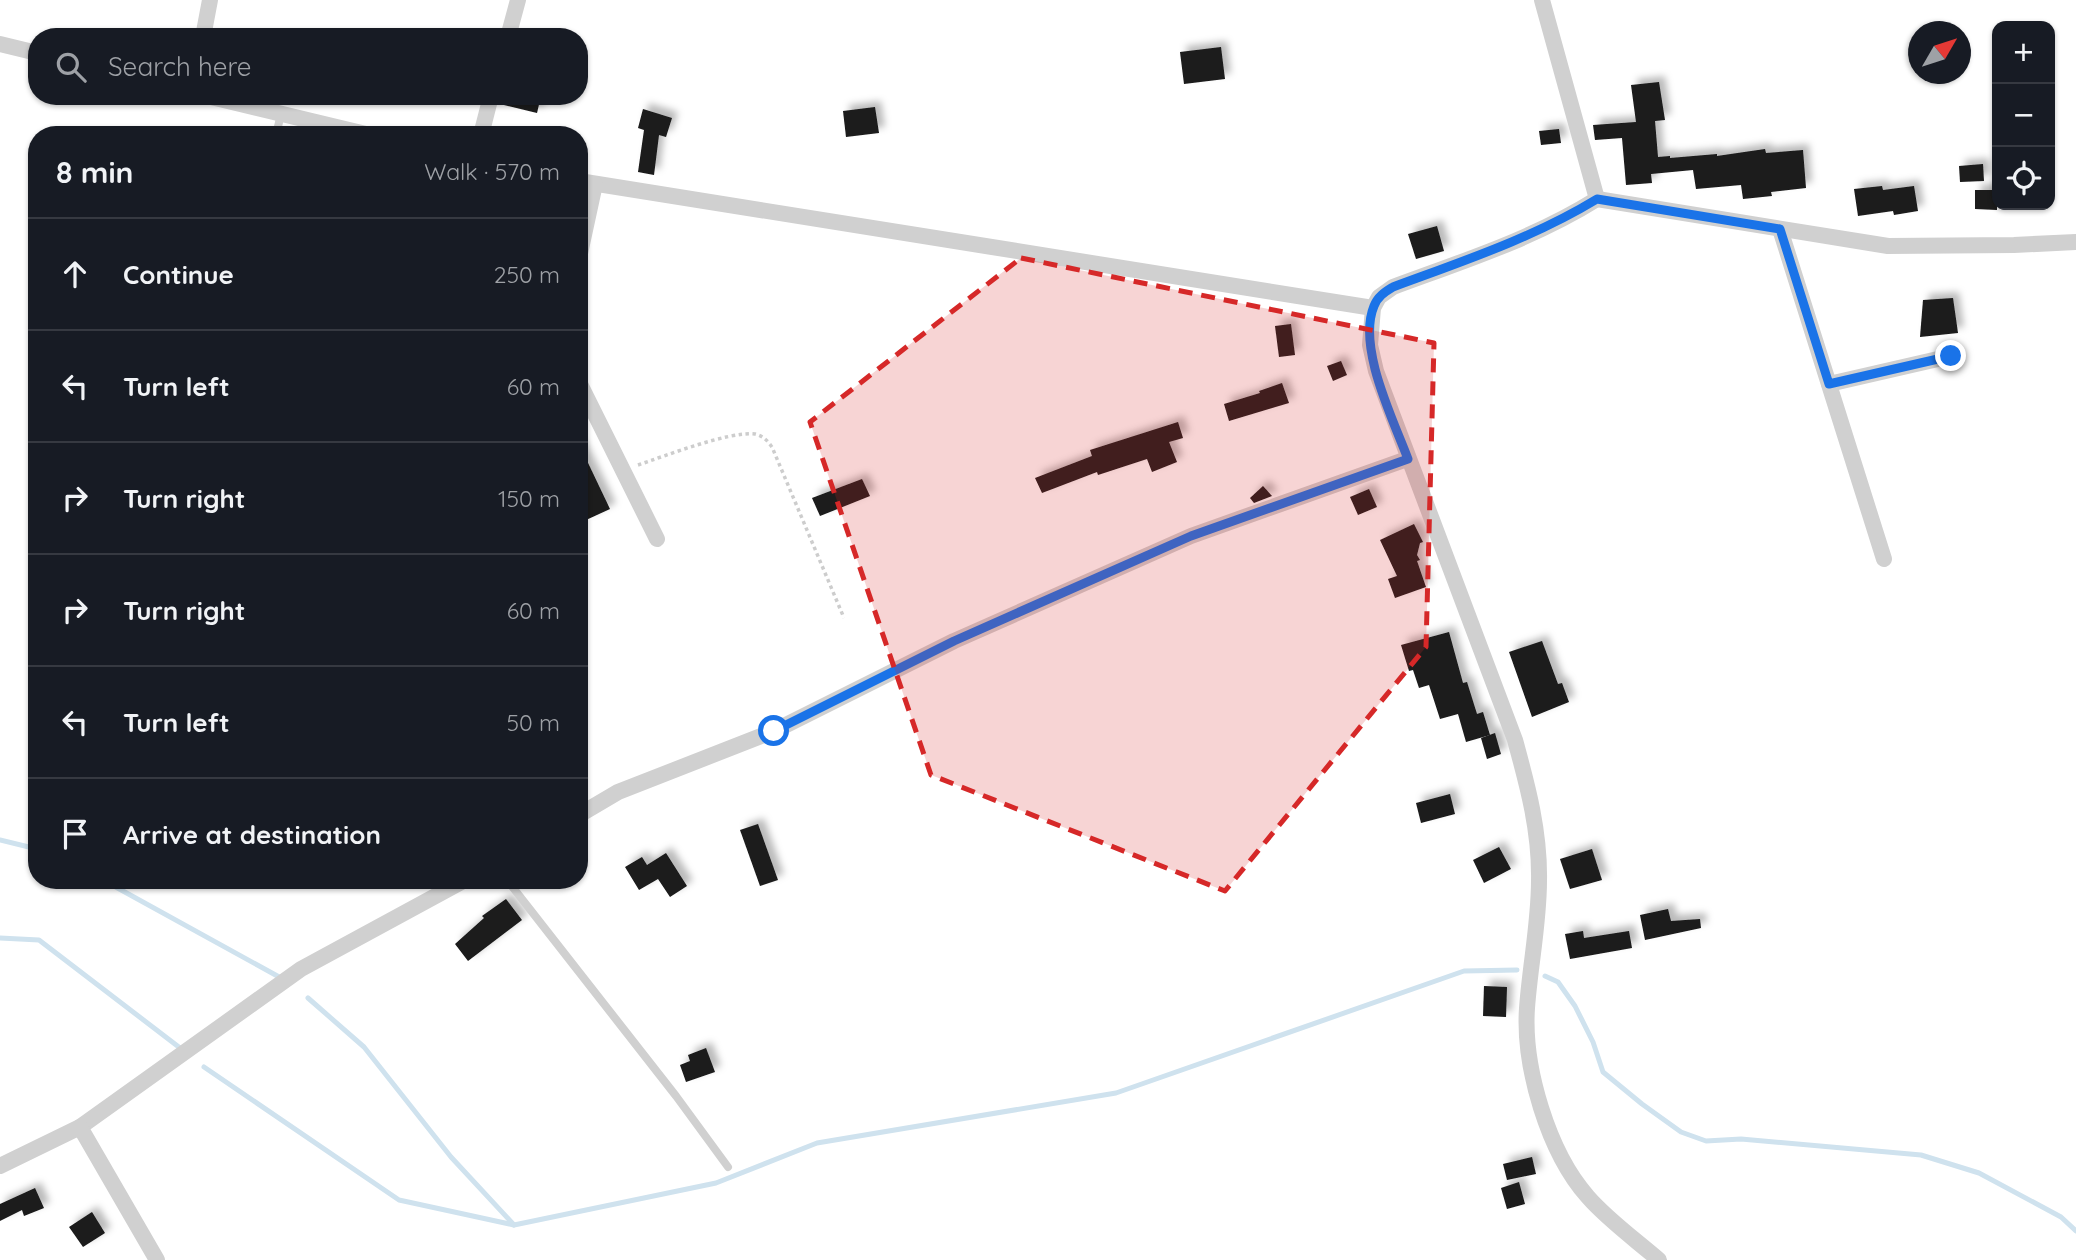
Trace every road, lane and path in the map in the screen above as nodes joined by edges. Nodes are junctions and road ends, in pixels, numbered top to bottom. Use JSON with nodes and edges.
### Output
{"nodes":[{"id":1,"x":209,"y":0,"type":"edge"},
{"id":2,"x":518,"y":0,"type":"edge"},
{"id":3,"x":1542,"y":0,"type":"edge"},
{"id":4,"x":204,"y":28,"type":"edge"},
{"id":5,"x":510,"y":28,"type":"edge"},
{"id":6,"x":0,"y":44,"type":"edge"},
{"id":7,"x":28,"y":51,"type":"edge"},
{"id":8,"x":244,"y":105,"type":"edge"},
{"id":9,"x":489,"y":105,"type":"edge"},
{"id":10,"x":281,"y":114,"type":"junction"},
{"id":11,"x":278,"y":126,"type":"edge"},
{"id":12,"x":332,"y":126,"type":"edge"},
{"id":13,"x":483,"y":126,"type":"edge"},
{"id":14,"x":588,"y":182,"type":"edge"},
{"id":15,"x":1597,"y":199,"type":"junction"},
{"id":16,"x":1780,"y":229,"type":"junction"},
{"id":17,"x":2076,"y":242,"type":"edge"},
{"id":18,"x":1373,"y":308,"type":"junction"},
{"id":19,"x":1951,"y":356,"type":"dead end"},
{"id":20,"x":1829,"y":384,"type":"junction"},
{"id":21,"x":588,"y":400,"type":"edge"},
{"id":22,"x":1408,"y":459,"type":"junction"},
{"id":23,"x":622,"y":470,"type":"junction"},
{"id":24,"x":657,"y":539,"type":"dead end"},
{"id":25,"x":1884,"y":559,"type":"dead end"},
{"id":26,"x":845,"y":618,"type":"dead end"},
{"id":27,"x":588,"y":810,"type":"edge"},
{"id":28,"x":448,"y":889,"type":"edge"},
{"id":29,"x":515,"y":889,"type":"edge"},
{"id":30,"x":80,"y":1126,"type":"junction"},
{"id":31,"x":0,"y":1166,"type":"edge"},
{"id":32,"x":728,"y":1167,"type":"dead end"},
{"id":33,"x":157,"y":1260,"type":"edge"},
{"id":34,"x":1659,"y":1260,"type":"edge"}],
"edges":[{"from":1,"to":4,"type":"street"},
{"from":2,"to":5,"type":"street"},
{"from":3,"to":15,"type":"street"},
{"from":6,"to":7,"type":"street"},
{"from":8,"to":10,"type":"street"},
{"from":9,"to":13,"type":"street"},
{"from":10,"to":11,"type":"lane"},
{"from":10,"to":12,"type":"street"},
{"from":14,"to":18,"type":"street"},
{"from":15,"to":16,"type":"street"},
{"from":15,"to":18,"type":"street"},
{"from":16,"to":17,"type":"street"},
{"from":16,"to":20,"type":"street"},
{"from":18,"to":22,"type":"street"},
{"from":19,"to":20,"type":"street"},
{"from":20,"to":25,"type":"street"},
{"from":21,"to":23,"type":"street"},
{"from":22,"to":27,"type":"street"},
{"from":22,"to":34,"type":"street"},
{"from":23,"to":24,"type":"street"},
{"from":23,"to":26,"type":"path"},
{"from":28,"to":30,"type":"street"},
{"from":29,"to":32,"type":"lane"},
{"from":30,"to":31,"type":"street"},
{"from":30,"to":33,"type":"street"}]}
